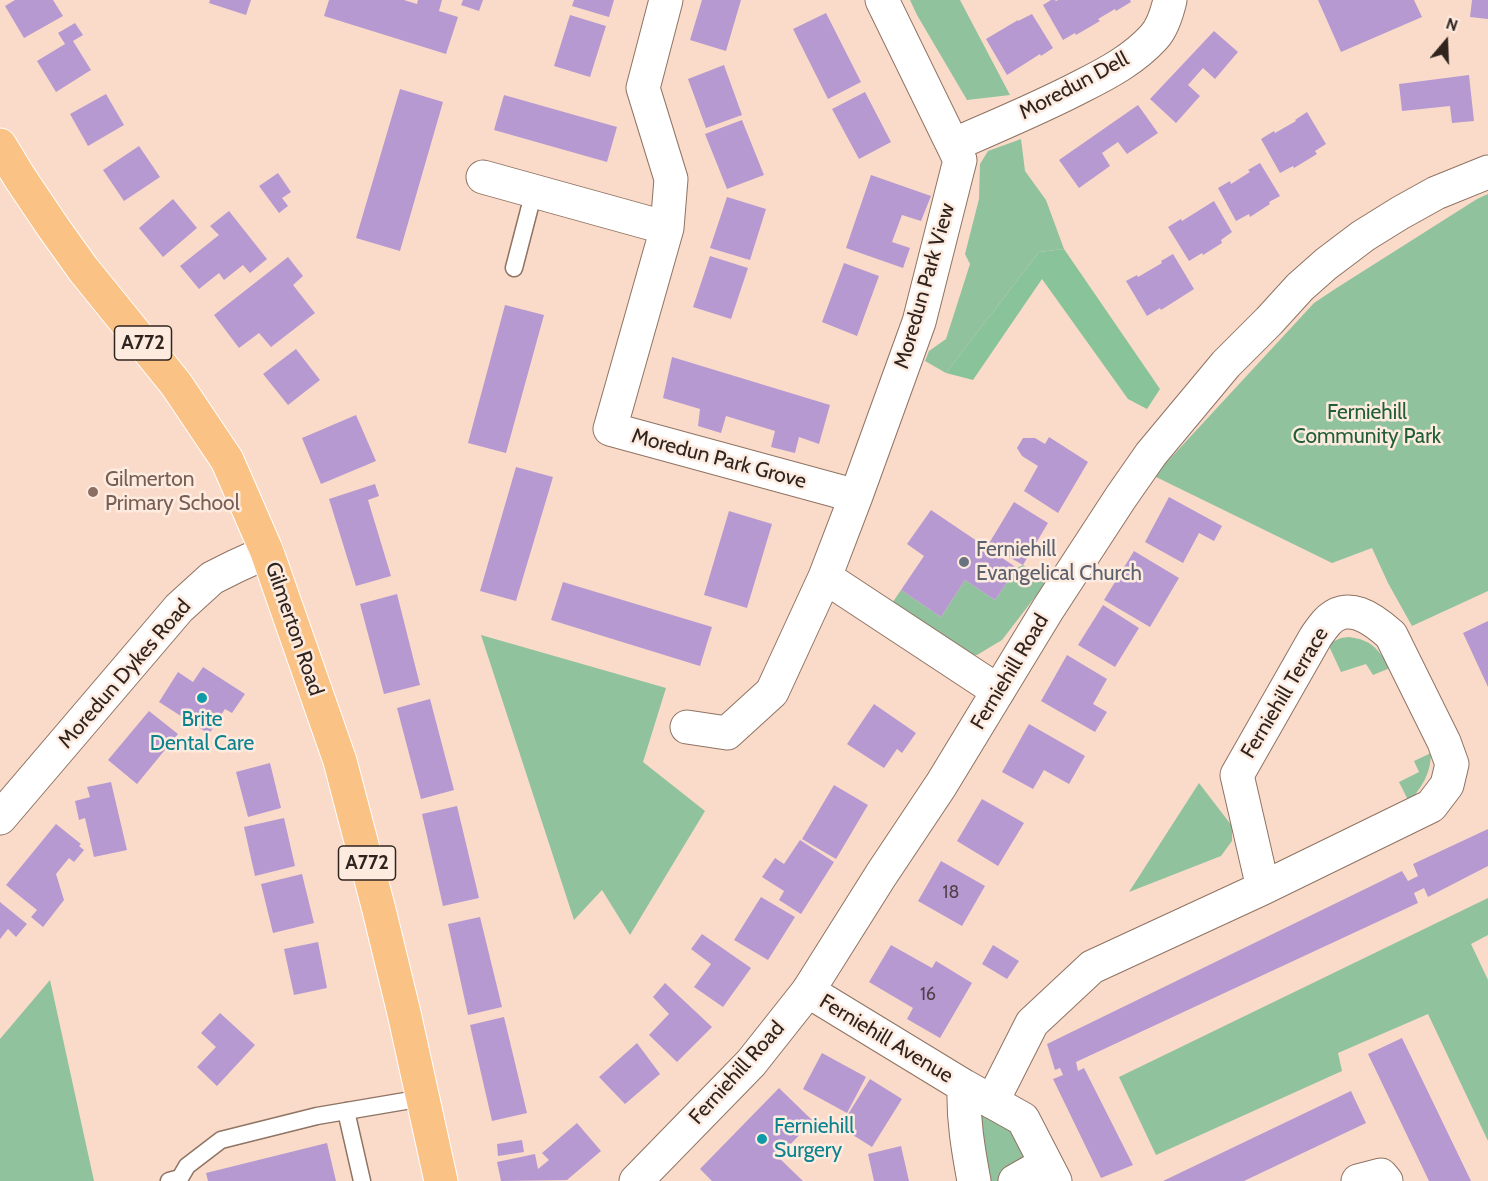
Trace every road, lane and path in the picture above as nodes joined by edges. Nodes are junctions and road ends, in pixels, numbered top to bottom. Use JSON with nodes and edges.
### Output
{"nodes":[{"id":1,"x":666,"y":0,"type":"edge"},
{"id":2,"x":882,"y":0,"type":"edge"},
{"id":3,"x":1170,"y":0,"type":"edge"},
{"id":4,"x":0,"y":145,"type":"edge"},
{"id":5,"x":953,"y":145,"type":"junction"},
{"id":6,"x":1488,"y":172,"type":"edge"},
{"id":7,"x":483,"y":177,"type":"dead end"},
{"id":8,"x":534,"y":191,"type":"junction"},
{"id":9,"x":668,"y":228,"type":"junction"},
{"id":10,"x":514,"y":268,"type":"dead end"},
{"id":11,"x":856,"y":496,"type":"junction"},
{"id":12,"x":267,"y":552,"type":"junction"},
{"id":13,"x":825,"y":577,"type":"junction"},
{"id":14,"x":998,"y":691,"type":"junction"},
{"id":15,"x":687,"y":727,"type":"dead end"},
{"id":16,"x":1,"y":813,"type":"edge"},
{"id":17,"x":1263,"y":888,"type":"junction"},
{"id":18,"x":808,"y":991,"type":"junction"},
{"id":19,"x":964,"y":1086,"type":"junction"},
{"id":20,"x":423,"y":1098,"type":"junction"},
{"id":21,"x":992,"y":1102,"type":"junction"},
{"id":22,"x":346,"y":1111,"type":"junction"},
{"id":23,"x":1050,"y":1172,"type":"edge"},
{"id":24,"x":168,"y":1181,"type":"edge"},
{"id":25,"x":362,"y":1181,"type":"edge"},
{"id":26,"x":441,"y":1181,"type":"edge"},
{"id":27,"x":636,"y":1181,"type":"edge"},
{"id":28,"x":974,"y":1181,"type":"edge"},
{"id":29,"x":1015,"y":1181,"type":"edge"},
{"id":30,"x":1358,"y":1181,"type":"edge"},
{"id":31,"x":1386,"y":1181,"type":"edge"}],
"edges":[{"from":1,"to":9,"type":"street","name":"Moredun Park Grove"},
{"from":2,"to":5,"type":"street","name":"Moredun Park View"},
{"from":3,"to":5,"type":"street","name":"Moredun Dell"},
{"from":4,"to":12,"type":"main road","name":"Gilmerton Road","number":"A772"},
{"from":5,"to":11,"type":"street","name":"Moredun Park View"},
{"from":6,"to":14,"type":"street","name":"Ferniehill Road"},
{"from":7,"to":8,"type":"street"},
{"from":8,"to":9,"type":"street"},
{"from":8,"to":10,"type":"lane"},
{"from":9,"to":11,"type":"street","name":"Moredun Park Grove"},
{"from":11,"to":13,"type":"street","name":"Moredun Park View"},
{"from":12,"to":16,"type":"street","name":"Moredun Dykes Road"},
{"from":12,"to":20,"type":"main road","name":"Gilmerton Road","number":"A772"},
{"from":13,"to":14,"type":"street"},
{"from":13,"to":15,"type":"street","name":"Moredun Park View"},
{"from":14,"to":18,"type":"street","name":"Ferniehill Road"},
{"from":17,"to":17,"type":"street","name":"Ferniehill Terrace"},
{"from":17,"to":21,"type":"street","name":"Ferniehill Terrace"},
{"from":18,"to":19,"type":"street","name":"Ferniehill Avenue"},
{"from":18,"to":27,"type":"street","name":"Ferniehill Road"},
{"from":19,"to":21,"type":"street","name":"Ferniehill Avenue"},
{"from":19,"to":28,"type":"street","name":"Ferniehill Avenue"},
{"from":20,"to":22,"type":"lane"},
{"from":20,"to":26,"type":"main road","name":"Gilmerton Road","number":"A772"},
{"from":21,"to":23,"type":"street","name":"Ferniehill Avenue"},
{"from":22,"to":24,"type":"lane"},
{"from":22,"to":25,"type":"lane"},
{"from":23,"to":29,"type":"street","name":"Ferniehill Avenue"},
{"from":30,"to":31,"type":"street"}]}
